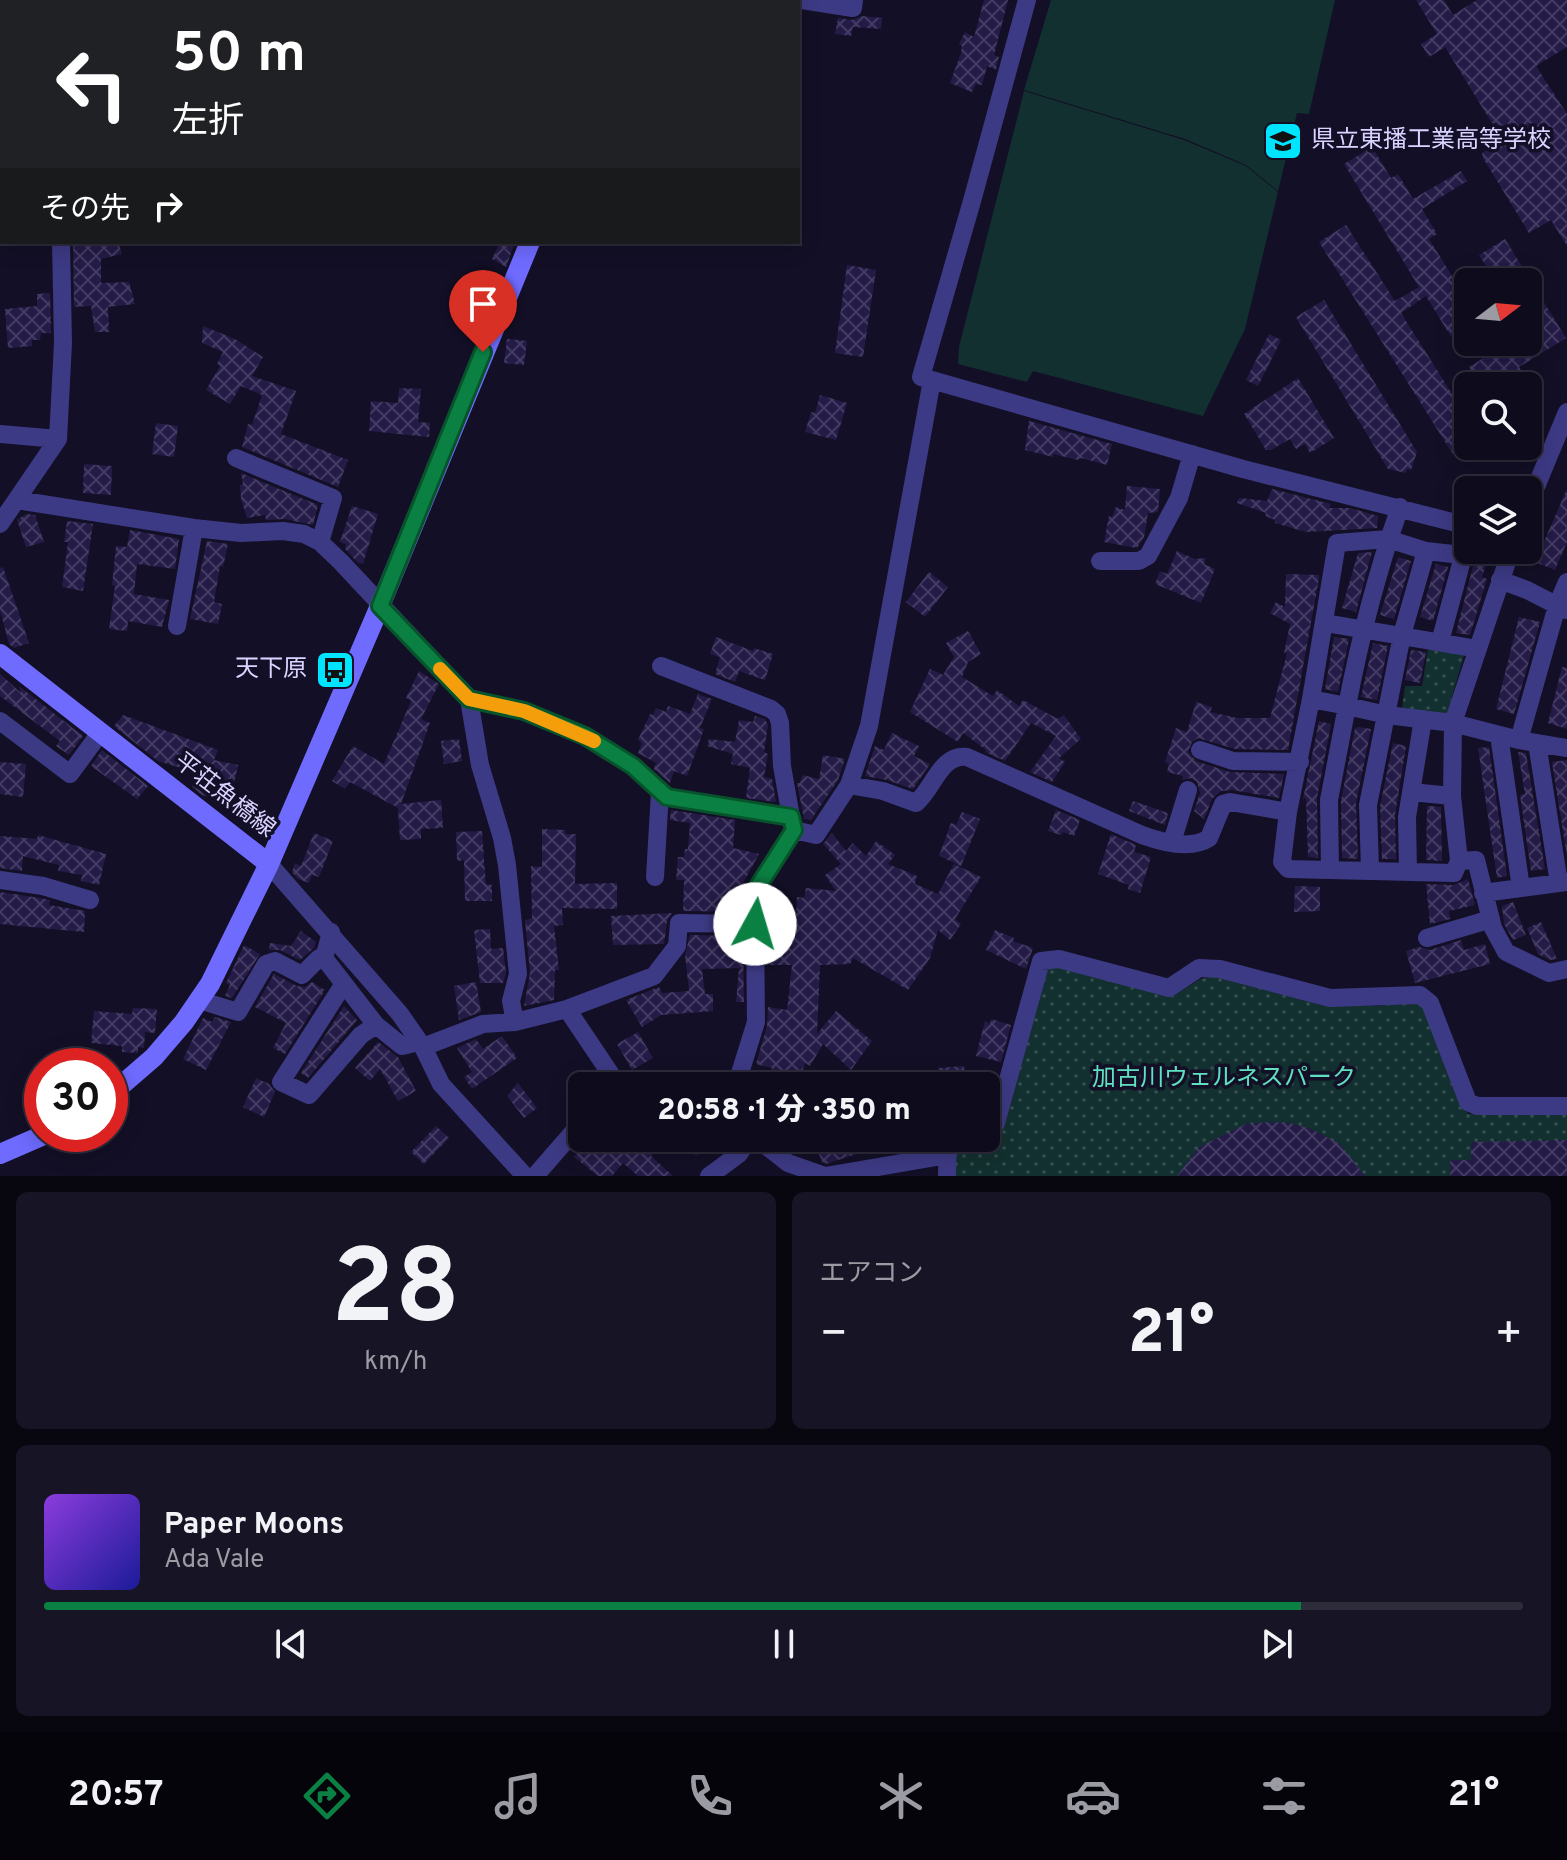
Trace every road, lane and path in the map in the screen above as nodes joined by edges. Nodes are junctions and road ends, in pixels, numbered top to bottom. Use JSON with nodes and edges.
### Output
{"nodes":[{"id":1,"x":802,"y":0,"type":"edge"},
{"id":2,"x":854,"y":0,"type":"edge"},
{"id":3,"x":1027,"y":0,"type":"edge"},
{"id":4,"x":61,"y":244,"type":"edge"},
{"id":5,"x":529,"y":244,"type":"edge"},
{"id":6,"x":932,"y":380,"type":"junction"},
{"id":7,"x":1567,"y":412,"type":"edge"},
{"id":8,"x":0,"y":434,"type":"edge"},
{"id":9,"x":58,"y":439,"type":"junction"},
{"id":10,"x":1562,"y":439,"type":"edge"},
{"id":11,"x":1192,"y":454,"type":"junction"},
{"id":12,"x":236,"y":458,"type":"dead end"},
{"id":13,"x":1542,"y":478,"type":"edge"},
{"id":14,"x":17,"y":500,"type":"junction"},
{"id":15,"x":1400,"y":507,"type":"junction"},
{"id":16,"x":1454,"y":522,"type":"edge"},
{"id":17,"x":0,"y":524,"type":"edge"},
{"id":18,"x":194,"y":528,"type":"junction"},
{"id":19,"x":1388,"y":539,"type":"junction"},
{"id":20,"x":320,"y":542,"type":"junction"},
{"id":21,"x":1454,"y":547,"type":"edge"},
{"id":22,"x":1426,"y":551,"type":"junction"},
{"id":23,"x":1100,"y":561,"type":"dead end"},
{"id":24,"x":1460,"y":564,"type":"edge"},
{"id":25,"x":1506,"y":564,"type":"edge"},
{"id":26,"x":1500,"y":580,"type":"junction"},
{"id":27,"x":1567,"y":582,"type":"edge"},
{"id":28,"x":380,"y":606,"type":"junction"},
{"id":29,"x":1562,"y":608,"type":"edge"},
{"id":30,"x":1325,"y":623,"type":"junction"},
{"id":31,"x":177,"y":626,"type":"dead end"},
{"id":32,"x":1362,"y":628,"type":"junction"},
{"id":33,"x":1402,"y":635,"type":"junction"},
{"id":34,"x":1440,"y":642,"type":"junction"},
{"id":35,"x":1478,"y":649,"type":"junction"},
{"id":36,"x":0,"y":654,"type":"edge"},
{"id":37,"x":661,"y":666,"type":"dead end"},
{"id":38,"x":469,"y":699,"type":"junction"},
{"id":39,"x":1311,"y":699,"type":"junction"},
{"id":40,"x":1347,"y":706,"type":"junction"},
{"id":41,"x":1387,"y":715,"type":"junction"},
{"id":42,"x":1423,"y":719,"type":"junction"},
{"id":43,"x":0,"y":721,"type":"edge"},
{"id":44,"x":1453,"y":723,"type":"junction"},
{"id":45,"x":100,"y":733,"type":"junction"},
{"id":46,"x":1499,"y":735,"type":"junction"},
{"id":47,"x":1528,"y":741,"type":"junction"},
{"id":48,"x":1567,"y":748,"type":"edge"},
{"id":49,"x":1200,"y":750,"type":"dead end"},
{"id":50,"x":1300,"y":762,"type":"junction"},
{"id":51,"x":849,"y":785,"type":"junction"},
{"id":52,"x":1188,"y":790,"type":"dead end"},
{"id":53,"x":660,"y":792,"type":"junction"},
{"id":54,"x":1411,"y":792,"type":"junction"},
{"id":55,"x":1452,"y":796,"type":"junction"},
{"id":56,"x":1288,"y":812,"type":"junction"},
{"id":57,"x":793,"y":824,"type":"junction"},
{"id":58,"x":1172,"y":842,"type":"junction"},
{"id":59,"x":1459,"y":861,"type":"junction"},
{"id":60,"x":269,"y":864,"type":"junction"},
{"id":61,"x":1330,"y":870,"type":"junction"},
{"id":62,"x":1370,"y":870,"type":"junction"},
{"id":63,"x":1408,"y":872,"type":"junction"},
{"id":64,"x":655,"y":877,"type":"dead end"},
{"id":65,"x":0,"y":880,"type":"edge"},
{"id":66,"x":1563,"y":882,"type":"edge"},
{"id":67,"x":1521,"y":888,"type":"junction"},
{"id":68,"x":1483,"y":893,"type":"junction"},
{"id":69,"x":90,"y":900,"type":"dead end"},
{"id":70,"x":1491,"y":919,"type":"junction"},
{"id":71,"x":755,"y":924,"type":"junction"},
{"id":72,"x":331,"y":932,"type":"junction"},
{"id":73,"x":1427,"y":938,"type":"dead end"},
{"id":74,"x":324,"y":958,"type":"junction"},
{"id":75,"x":1567,"y":969,"type":"edge"},
{"id":76,"x":343,"y":985,"type":"junction"},
{"id":77,"x":199,"y":1000,"type":"junction"},
{"id":78,"x":567,"y":1009,"type":"junction"},
{"id":79,"x":515,"y":1022,"type":"junction"},
{"id":80,"x":376,"y":1025,"type":"junction"},
{"id":81,"x":421,"y":1044,"type":"junction"},
{"id":82,"x":609,"y":1072,"type":"edge"},
{"id":83,"x":740,"y":1072,"type":"edge"},
{"id":84,"x":128,"y":1079,"type":"edge"},
{"id":85,"x":1567,"y":1106,"type":"edge"},
{"id":86,"x":1000,"y":1109,"type":"edge"},
{"id":87,"x":568,"y":1138,"type":"edge"},
{"id":88,"x":24,"y":1144,"type":"edge"},
{"id":89,"x":741,"y":1152,"type":"edge"},
{"id":90,"x":773,"y":1152,"type":"edge"},
{"id":91,"x":927,"y":1152,"type":"edge"},
{"id":92,"x":948,"y":1152,"type":"edge"},
{"id":93,"x":0,"y":1154,"type":"edge"},
{"id":94,"x":525,"y":1176,"type":"edge"},
{"id":95,"x":535,"y":1176,"type":"edge"},
{"id":96,"x":709,"y":1176,"type":"edge"},
{"id":97,"x":947,"y":1176,"type":"edge"}],
"edges":[{"from":1,"to":2,"type":"street"},
{"from":3,"to":6,"type":"street"},
{"from":4,"to":9,"type":"street"},
{"from":5,"to":28,"type":"main road"},
{"from":6,"to":11,"type":"street"},
{"from":6,"to":51,"type":"street"},
{"from":7,"to":10,"type":"street"},
{"from":8,"to":9,"type":"street"},
{"from":9,"to":14,"type":"street"},
{"from":10,"to":13,"type":"street"},
{"from":11,"to":15,"type":"street"},
{"from":11,"to":23,"type":"street"},
{"from":12,"to":20,"type":"street"},
{"from":14,"to":17,"type":"street"},
{"from":14,"to":18,"type":"street"},
{"from":15,"to":16,"type":"street"},
{"from":15,"to":19,"type":"street"},
{"from":18,"to":20,"type":"street"},
{"from":18,"to":31,"type":"street"},
{"from":19,"to":22,"type":"street"},
{"from":19,"to":30,"type":"street"},
{"from":19,"to":32,"type":"street"},
{"from":20,"to":28,"type":"street"},
{"from":21,"to":22,"type":"street"},
{"from":22,"to":33,"type":"street"},
{"from":24,"to":34,"type":"street"},
{"from":25,"to":26,"type":"street"},
{"from":26,"to":29,"type":"street"},
{"from":26,"to":35,"type":"street"},
{"from":27,"to":29,"type":"street"},
{"from":28,"to":38,"type":"street"},
{"from":28,"to":60,"type":"main road"},
{"from":29,"to":47,"type":"street"},
{"from":30,"to":32,"type":"street"},
{"from":30,"to":39,"type":"street"},
{"from":32,"to":33,"type":"street"},
{"from":32,"to":40,"type":"street"},
{"from":33,"to":34,"type":"street"},
{"from":33,"to":41,"type":"street"},
{"from":34,"to":35,"type":"street"},
{"from":35,"to":44,"type":"street"},
{"from":36,"to":45,"type":"main road","name":"平荘魚橋線"},
{"from":37,"to":57,"type":"street"},
{"from":38,"to":53,"type":"street"},
{"from":38,"to":79,"type":"street"},
{"from":39,"to":40,"type":"street"},
{"from":39,"to":50,"type":"street"},
{"from":40,"to":41,"type":"street"},
{"from":40,"to":61,"type":"street"},
{"from":41,"to":42,"type":"street"},
{"from":41,"to":62,"type":"street"},
{"from":42,"to":44,"type":"street"},
{"from":42,"to":54,"type":"street"},
{"from":43,"to":45,"type":"street"},
{"from":44,"to":46,"type":"street"},
{"from":44,"to":55,"type":"street"},
{"from":45,"to":60,"type":"main road","name":"平荘魚橋線"},
{"from":46,"to":47,"type":"street"},
{"from":46,"to":67,"type":"street"},
{"from":47,"to":48,"type":"street"},
{"from":47,"to":66,"type":"street"},
{"from":49,"to":50,"type":"street"},
{"from":50,"to":56,"type":"street"},
{"from":51,"to":57,"type":"street"},
{"from":51,"to":58,"type":"street"},
{"from":52,"to":58,"type":"street"},
{"from":53,"to":57,"type":"street"},
{"from":53,"to":64,"type":"street"},
{"from":54,"to":55,"type":"street"},
{"from":54,"to":63,"type":"street"},
{"from":55,"to":59,"type":"street"},
{"from":56,"to":58,"type":"street"},
{"from":56,"to":61,"type":"street"},
{"from":57,"to":71,"type":"street"},
{"from":59,"to":63,"type":"street"},
{"from":59,"to":68,"type":"street"},
{"from":60,"to":72,"type":"street"},
{"from":60,"to":77,"type":"main road","name":"平荘魚橋線"},
{"from":61,"to":62,"type":"street"},
{"from":62,"to":63,"type":"street"},
{"from":65,"to":69,"type":"street"},
{"from":66,"to":67,"type":"street"},
{"from":67,"to":68,"type":"street"},
{"from":68,"to":70,"type":"street"},
{"from":70,"to":73,"type":"street"},
{"from":70,"to":75,"type":"street"},
{"from":71,"to":78,"type":"street"},
{"from":71,"to":83,"type":"street"},
{"from":72,"to":74,"type":"street"},
{"from":72,"to":81,"type":"street"},
{"from":74,"to":76,"type":"street"},
{"from":74,"to":77,"type":"street"},
{"from":76,"to":80,"type":"street"},
{"from":76,"to":80,"type":"street"},
{"from":77,"to":84,"type":"main road","name":"平荘魚橋線"},
{"from":78,"to":79,"type":"street"},
{"from":78,"to":82,"type":"street"},
{"from":79,"to":81,"type":"street"},
{"from":80,"to":81,"type":"street"},
{"from":81,"to":94,"type":"street"},
{"from":85,"to":86,"type":"street"},
{"from":87,"to":95,"type":"street"},
{"from":88,"to":93,"type":"main road"},
{"from":89,"to":96,"type":"street"},
{"from":90,"to":91,"type":"street"},
{"from":92,"to":97,"type":"street"}]}
